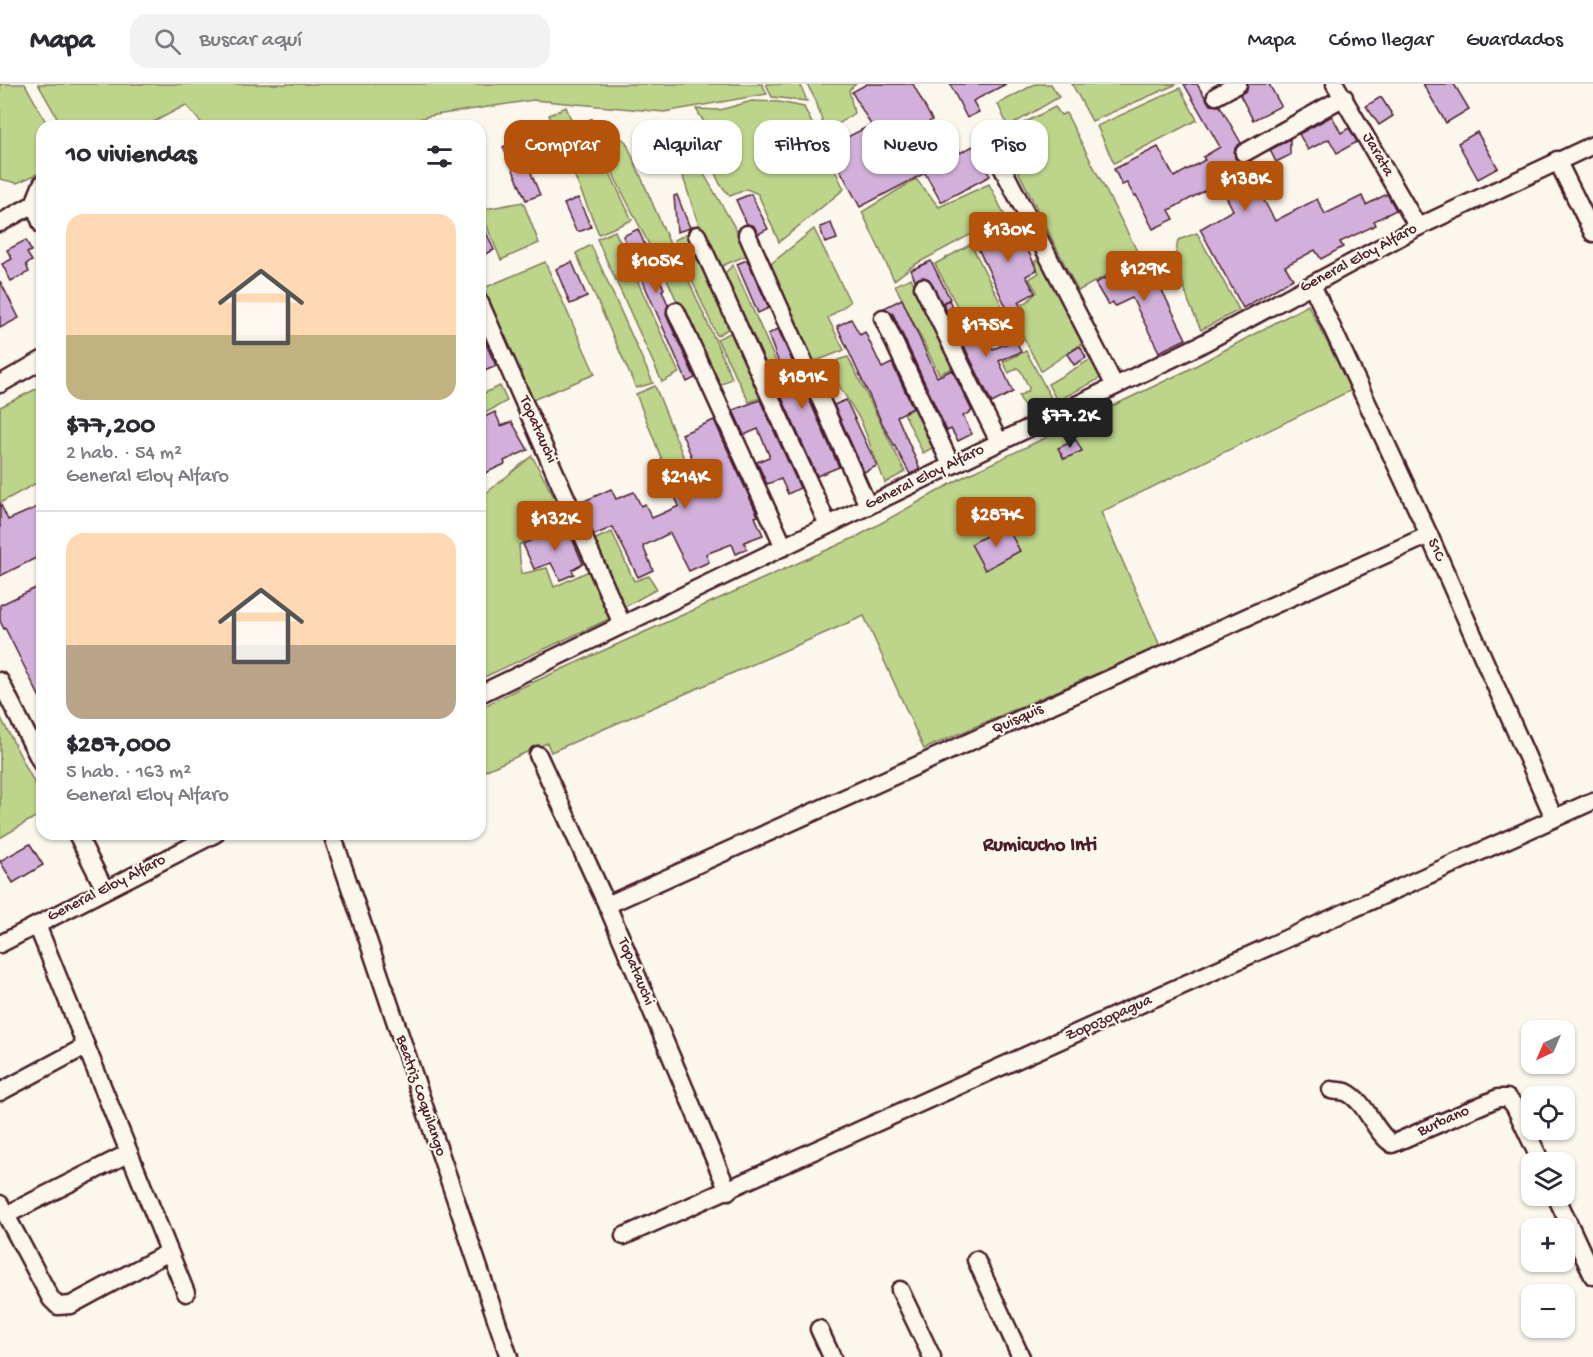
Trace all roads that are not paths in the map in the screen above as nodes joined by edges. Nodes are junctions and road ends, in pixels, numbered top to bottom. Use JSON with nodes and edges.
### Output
{"nodes":[{"id":1,"x":1238,"y":84,"type":"edge"},
{"id":2,"x":1340,"y":91,"type":"edge"},
{"id":3,"x":1216,"y":96,"type":"dead end"},
{"id":4,"x":1593,"y":145,"type":"edge"},
{"id":5,"x":1244,"y":153,"type":"dead end"},
{"id":6,"x":1557,"y":160,"type":"junction"},
{"id":7,"x":1006,"y":174,"type":"edge"},
{"id":8,"x":36,"y":199,"type":"edge"},
{"id":9,"x":34,"y":204,"type":"junction"},
{"id":10,"x":36,"y":209,"type":"edge"},
{"id":11,"x":0,"y":224,"type":"edge"},
{"id":12,"x":1418,"y":227,"type":"junction"},
{"id":13,"x":1593,"y":233,"type":"edge"},
{"id":14,"x":747,"y":234,"type":"dead end"},
{"id":15,"x":697,"y":235,"type":"dead end"},
{"id":16,"x":1312,"y":285,"type":"junction"},
{"id":17,"x":923,"y":287,"type":"dead end"},
{"id":18,"x":676,"y":311,"type":"dead end"},
{"id":19,"x":486,"y":317,"type":"edge"},
{"id":20,"x":883,"y":318,"type":"dead end"},
{"id":21,"x":36,"y":363,"type":"edge"},
{"id":22,"x":0,"y":384,"type":"edge"},
{"id":23,"x":1115,"y":386,"type":"junction"},
{"id":24,"x":999,"y":442,"type":"junction"},
{"id":25,"x":951,"y":465,"type":"junction"},
{"id":26,"x":868,"y":506,"type":"junction"},
{"id":27,"x":828,"y":525,"type":"junction"},
{"id":28,"x":1429,"y":535,"type":"junction"},
{"id":29,"x":784,"y":546,"type":"junction"},
{"id":30,"x":622,"y":624,"type":"junction"},
{"id":31,"x":0,"y":681,"type":"edge"},
{"id":32,"x":486,"y":691,"type":"edge"},
{"id":33,"x":36,"y":752,"type":"edge"},
{"id":34,"x":538,"y":755,"type":"dead end"},
{"id":35,"x":1593,"y":801,"type":"edge"},
{"id":36,"x":1554,"y":818,"type":"junction"},
{"id":37,"x":80,"y":840,"type":"edge"},
{"id":38,"x":203,"y":840,"type":"edge"},
{"id":39,"x":334,"y":840,"type":"edge"},
{"id":40,"x":105,"y":890,"type":"junction"},
{"id":41,"x":607,"y":905,"type":"junction"},
{"id":42,"x":37,"y":925,"type":"junction"},
{"id":43,"x":0,"y":944,"type":"edge"},
{"id":44,"x":86,"y":1046,"type":"junction"},
{"id":45,"x":1331,"y":1090,"type":"dead end"},
{"id":46,"x":0,"y":1092,"type":"edge"},
{"id":47,"x":1536,"y":1152,"type":"edge"},
{"id":48,"x":129,"y":1153,"type":"junction"},
{"id":49,"x":728,"y":1191,"type":"junction"},
{"id":50,"x":1561,"y":1206,"type":"edge"},
{"id":51,"x":3,"y":1210,"type":"edge"},
{"id":52,"x":624,"y":1236,"type":"dead end"},
{"id":53,"x":169,"y":1252,"type":"junction"},
{"id":54,"x":976,"y":1260,"type":"dead end"},
{"id":55,"x":1593,"y":1276,"type":"edge"},
{"id":56,"x":900,"y":1290,"type":"dead end"},
{"id":57,"x":186,"y":1293,"type":"dead end"},
{"id":58,"x":819,"y":1329,"type":"dead end"},
{"id":59,"x":509,"y":1357,"type":"edge"},
{"id":60,"x":832,"y":1357,"type":"edge"},
{"id":61,"x":932,"y":1357,"type":"edge"},
{"id":62,"x":1021,"y":1357,"type":"edge"}],
"edges":[{"from":1,"to":3,"type":"street"},
{"from":2,"to":5,"type":"street"},
{"from":2,"to":12,"type":"street","name":"Jarata"},
{"from":4,"to":6,"type":"street","name":"General Eloy Alfaro"},
{"from":6,"to":12,"type":"street","name":"General Eloy Alfaro"},
{"from":6,"to":13,"type":"street"},
{"from":7,"to":23,"type":"street"},
{"from":8,"to":9,"type":"street"},
{"from":9,"to":10,"type":"street"},
{"from":9,"to":11,"type":"street"},
{"from":12,"to":16,"type":"street","name":"General Eloy Alfaro"},
{"from":14,"to":26,"type":"street"},
{"from":15,"to":27,"type":"street"},
{"from":16,"to":23,"type":"street","name":"General Eloy Alfaro"},
{"from":16,"to":28,"type":"street","name":"S1C"},
{"from":17,"to":24,"type":"street"},
{"from":18,"to":29,"type":"street"},
{"from":19,"to":30,"type":"street","name":"Topatauchi"},
{"from":20,"to":25,"type":"street"},
{"from":21,"to":22,"type":"street"},
{"from":23,"to":24,"type":"street","name":"General Eloy Alfaro"},
{"from":24,"to":25,"type":"street","name":"General Eloy Alfaro"},
{"from":25,"to":26,"type":"street","name":"General Eloy Alfaro"},
{"from":26,"to":27,"type":"street","name":"General Eloy Alfaro"},
{"from":27,"to":29,"type":"street","name":"General Eloy Alfaro"},
{"from":28,"to":36,"type":"street","name":"S1C"},
{"from":28,"to":41,"type":"street","name":"Quisquis"},
{"from":29,"to":30,"type":"street","name":"General Eloy Alfaro"},
{"from":30,"to":32,"type":"street","name":"General Eloy Alfaro"},
{"from":31,"to":33,"type":"street"},
{"from":34,"to":41,"type":"street","name":"Topatauchi"},
{"from":35,"to":36,"type":"street","name":"Zopozopagua"},
{"from":36,"to":49,"type":"street","name":"Zopozopagua"},
{"from":37,"to":40,"type":"street"},
{"from":38,"to":40,"type":"street","name":"General Eloy Alfaro"},
{"from":39,"to":59,"type":"street","name":"Beatriz Coquilango"},
{"from":40,"to":42,"type":"street","name":"General Eloy Alfaro"},
{"from":41,"to":49,"type":"street","name":"Topatauchi"},
{"from":42,"to":43,"type":"street","name":"General Eloy Alfaro"},
{"from":42,"to":44,"type":"street"},
{"from":44,"to":46,"type":"street"},
{"from":44,"to":48,"type":"street"},
{"from":45,"to":47,"type":"street","name":"Burbano"},
{"from":48,"to":51,"type":"street"},
{"from":48,"to":53,"type":"street"},
{"from":49,"to":52,"type":"street","name":"Zopozopagua"},
{"from":50,"to":55,"type":"street"},
{"from":51,"to":53,"type":"street"},
{"from":53,"to":57,"type":"street"},
{"from":54,"to":62,"type":"street"},
{"from":56,"to":61,"type":"street"},
{"from":58,"to":60,"type":"street"}]}
